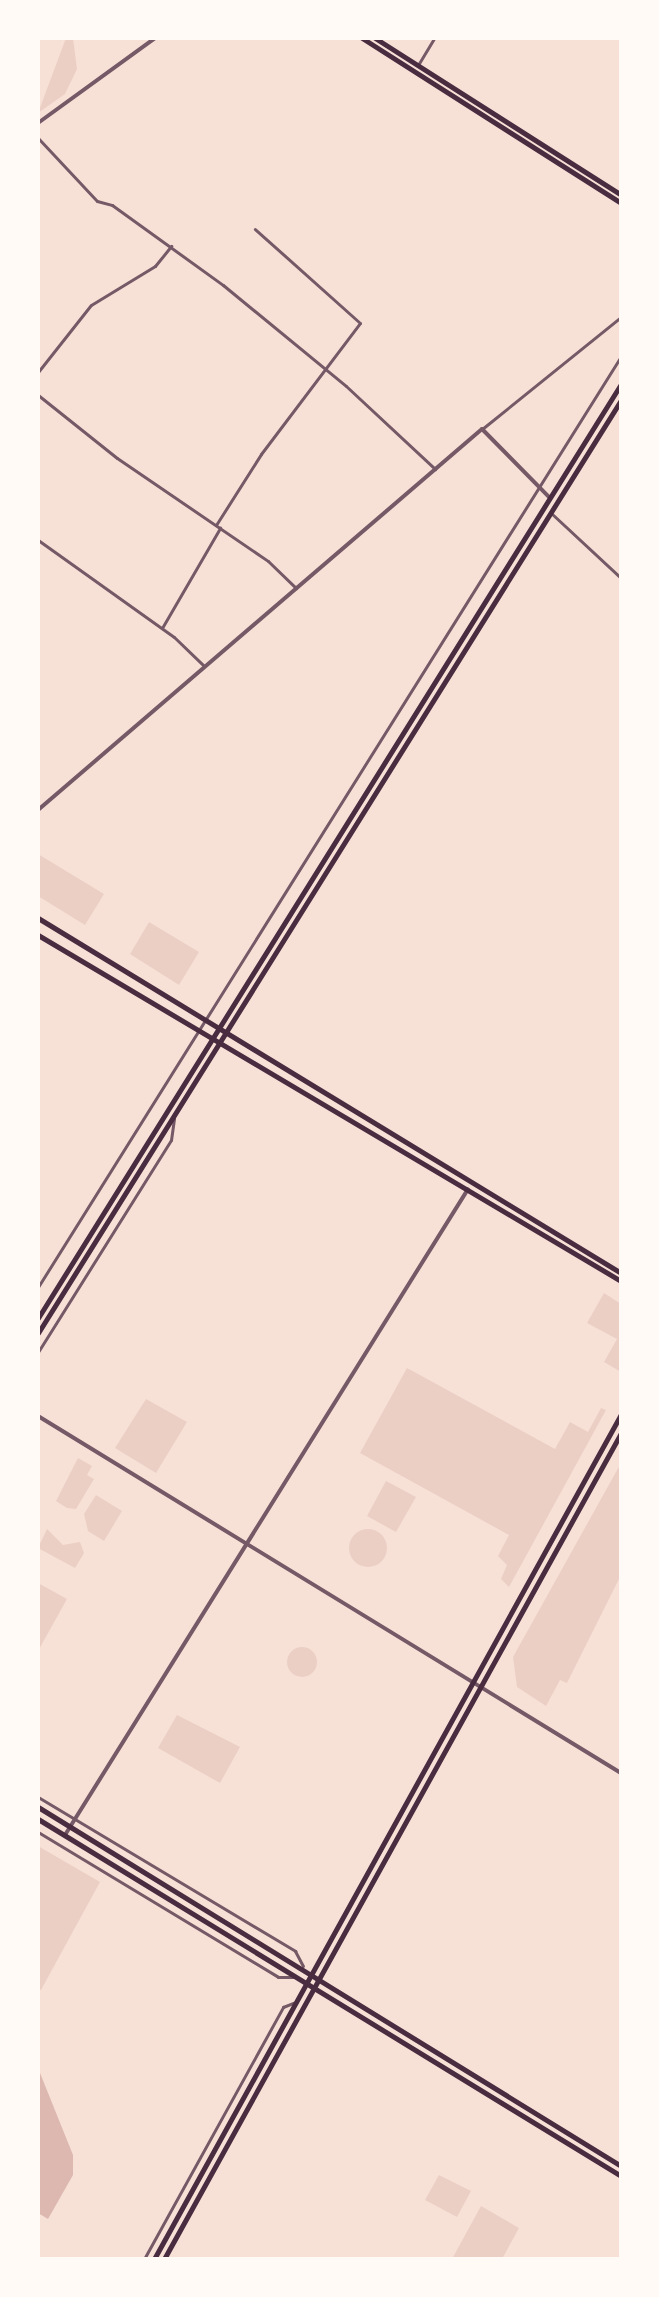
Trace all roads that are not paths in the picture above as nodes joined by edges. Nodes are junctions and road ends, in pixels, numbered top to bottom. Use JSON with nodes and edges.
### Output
{"nodes":[{"id":1,"x":155,"y":38,"type":"edge"},
{"id":2,"x":362,"y":38,"type":"edge"},
{"id":3,"x":375,"y":38,"type":"edge"},
{"id":4,"x":434,"y":38,"type":"edge"},
{"id":5,"x":418,"y":65,"type":"junction"},
{"id":6,"x":38,"y":123,"type":"edge"},
{"id":7,"x":38,"y":138,"type":"edge"},
{"id":8,"x":621,"y":195,"type":"edge"},
{"id":9,"x":621,"y":203,"type":"edge"},
{"id":10,"x":255,"y":229,"type":"dead end"},
{"id":11,"x":171,"y":246,"type":"junction"},
{"id":12,"x":621,"y":317,"type":"edge"},
{"id":13,"x":621,"y":356,"type":"edge"},
{"id":14,"x":38,"y":357,"type":"edge"},
{"id":15,"x":45,"y":363,"type":"junction"},
{"id":16,"x":325,"y":368,"type":"junction"},
{"id":17,"x":38,"y":372,"type":"edge"},
{"id":18,"x":621,"y":384,"type":"edge"},
{"id":19,"x":38,"y":395,"type":"edge"},
{"id":20,"x":621,"y":400,"type":"edge"},
{"id":21,"x":482,"y":429,"type":"junction"},
{"id":22,"x":436,"y":469,"type":"junction"},
{"id":23,"x":539,"y":487,"type":"junction"},
{"id":24,"x":550,"y":498,"type":"junction"},
{"id":25,"x":551,"y":513,"type":"junction"},
{"id":26,"x":218,"y":526,"type":"junction"},
{"id":27,"x":38,"y":540,"type":"edge"},
{"id":28,"x":621,"y":578,"type":"edge"},
{"id":29,"x":296,"y":588,"type":"junction"},
{"id":30,"x":162,"y":628,"type":"junction"},
{"id":31,"x":205,"y":667,"type":"junction"},
{"id":32,"x":38,"y":810,"type":"edge"},
{"id":33,"x":38,"y":918,"type":"edge"},
{"id":34,"x":38,"y":935,"type":"edge"},
{"id":35,"x":205,"y":1020,"type":"junction"},
{"id":36,"x":219,"y":1029,"type":"junction"},
{"id":37,"x":198,"y":1032,"type":"junction"},
{"id":38,"x":226,"y":1033,"type":"junction"},
{"id":39,"x":212,"y":1040,"type":"junction"},
{"id":40,"x":219,"y":1044,"type":"junction"},
{"id":41,"x":174,"y":1115,"type":"junction"},
{"id":42,"x":468,"y":1189,"type":"junction"},
{"id":43,"x":621,"y":1273,"type":"edge"},
{"id":44,"x":621,"y":1281,"type":"edge"},
{"id":45,"x":38,"y":1287,"type":"edge"},
{"id":46,"x":38,"y":1318,"type":"edge"},
{"id":47,"x":38,"y":1333,"type":"edge"},
{"id":48,"x":38,"y":1352,"type":"edge"},
{"id":49,"x":621,"y":1414,"type":"edge"},
{"id":50,"x":38,"y":1416,"type":"edge"},
{"id":51,"x":621,"y":1433,"type":"edge"},
{"id":52,"x":248,"y":1543,"type":"junction"},
{"id":53,"x":474,"y":1681,"type":"junction"},
{"id":54,"x":482,"y":1686,"type":"junction"},
{"id":55,"x":621,"y":1773,"type":"edge"},
{"id":56,"x":38,"y":1797,"type":"edge"},
{"id":57,"x":38,"y":1807,"type":"edge"},
{"id":58,"x":38,"y":1819,"type":"edge"},
{"id":59,"x":75,"y":1820,"type":"junction"},
{"id":60,"x":70,"y":1827,"type":"junction"},
{"id":61,"x":38,"y":1832,"type":"edge"},
{"id":62,"x":65,"y":1835,"type":"junction"},
{"id":63,"x":303,"y":1966,"type":"junction"},
{"id":64,"x":311,"y":1976,"type":"junction"},
{"id":65,"x":298,"y":1977,"type":"junction"},
{"id":66,"x":319,"y":1981,"type":"junction"},
{"id":67,"x":307,"y":1985,"type":"junction"},
{"id":68,"x":315,"y":1989,"type":"junction"},
{"id":69,"x":297,"y":2002,"type":"junction"},
{"id":70,"x":621,"y":2166,"type":"edge"},
{"id":71,"x":621,"y":2176,"type":"edge"},
{"id":72,"x":144,"y":2259,"type":"edge"},
{"id":73,"x":154,"y":2259,"type":"edge"},
{"id":74,"x":164,"y":2259,"type":"edge"}],
"edges":[{"from":1,"to":6,"type":"street"},
{"from":2,"to":9,"type":"main road"},
{"from":3,"to":5,"type":"main road"},
{"from":4,"to":5,"type":"street"},
{"from":5,"to":8,"type":"main road"},
{"from":7,"to":11,"type":"street"},
{"from":10,"to":16,"type":"street"},
{"from":11,"to":15,"type":"street"},
{"from":11,"to":16,"type":"street"},
{"from":12,"to":21,"type":"street"},
{"from":13,"to":23,"type":"street"},
{"from":14,"to":15,"type":"street"},
{"from":15,"to":17,"type":"street"},
{"from":16,"to":22,"type":"street"},
{"from":16,"to":26,"type":"street"},
{"from":18,"to":24,"type":"main road"},
{"from":19,"to":26,"type":"street"},
{"from":20,"to":25,"type":"main road"},
{"from":21,"to":22,"type":"street"},
{"from":21,"to":23,"type":"street"},
{"from":22,"to":29,"type":"street"},
{"from":23,"to":24,"type":"street"},
{"from":23,"to":35,"type":"street"},
{"from":24,"to":36,"type":"main road"},
{"from":25,"to":28,"type":"street"},
{"from":25,"to":38,"type":"main road"},
{"from":26,"to":29,"type":"street"},
{"from":26,"to":30,"type":"street"},
{"from":27,"to":30,"type":"street"},
{"from":29,"to":31,"type":"street"},
{"from":30,"to":31,"type":"street"},
{"from":31,"to":32,"type":"street"},
{"from":33,"to":35,"type":"main road"},
{"from":34,"to":37,"type":"main road"},
{"from":35,"to":36,"type":"main road"},
{"from":35,"to":37,"type":"street"},
{"from":36,"to":38,"type":"main road"},
{"from":36,"to":39,"type":"main road"},
{"from":37,"to":39,"type":"main road"},
{"from":37,"to":45,"type":"street"},
{"from":38,"to":40,"type":"main road"},
{"from":38,"to":43,"type":"main road"},
{"from":39,"to":40,"type":"main road"},
{"from":39,"to":46,"type":"main road"},
{"from":40,"to":41,"type":"main road"},
{"from":40,"to":42,"type":"main road"},
{"from":41,"to":47,"type":"main road"},
{"from":41,"to":48,"type":"street"},
{"from":42,"to":44,"type":"main road"},
{"from":42,"to":52,"type":"street"},
{"from":49,"to":53,"type":"main road"},
{"from":50,"to":52,"type":"street"},
{"from":51,"to":54,"type":"main road"},
{"from":52,"to":53,"type":"street"},
{"from":52,"to":59,"type":"street"},
{"from":53,"to":54,"type":"street"},
{"from":53,"to":64,"type":"main road"},
{"from":54,"to":55,"type":"street"},
{"from":54,"to":66,"type":"main road"},
{"from":56,"to":59,"type":"street"},
{"from":57,"to":60,"type":"main road"},
{"from":58,"to":62,"type":"main road"},
{"from":59,"to":60,"type":"street"},
{"from":59,"to":63,"type":"street"},
{"from":60,"to":62,"type":"street"},
{"from":60,"to":63,"type":"main road"},
{"from":61,"to":65,"type":"street"},
{"from":62,"to":65,"type":"main road"},
{"from":63,"to":64,"type":"main road"},
{"from":64,"to":66,"type":"main road"},
{"from":64,"to":67,"type":"main road"},
{"from":65,"to":67,"type":"main road"},
{"from":66,"to":68,"type":"main road"},
{"from":66,"to":70,"type":"main road"},
{"from":67,"to":68,"type":"main road"},
{"from":67,"to":69,"type":"main road"},
{"from":68,"to":71,"type":"main road"},
{"from":68,"to":74,"type":"main road"},
{"from":69,"to":72,"type":"street"},
{"from":69,"to":73,"type":"main road"}]}
